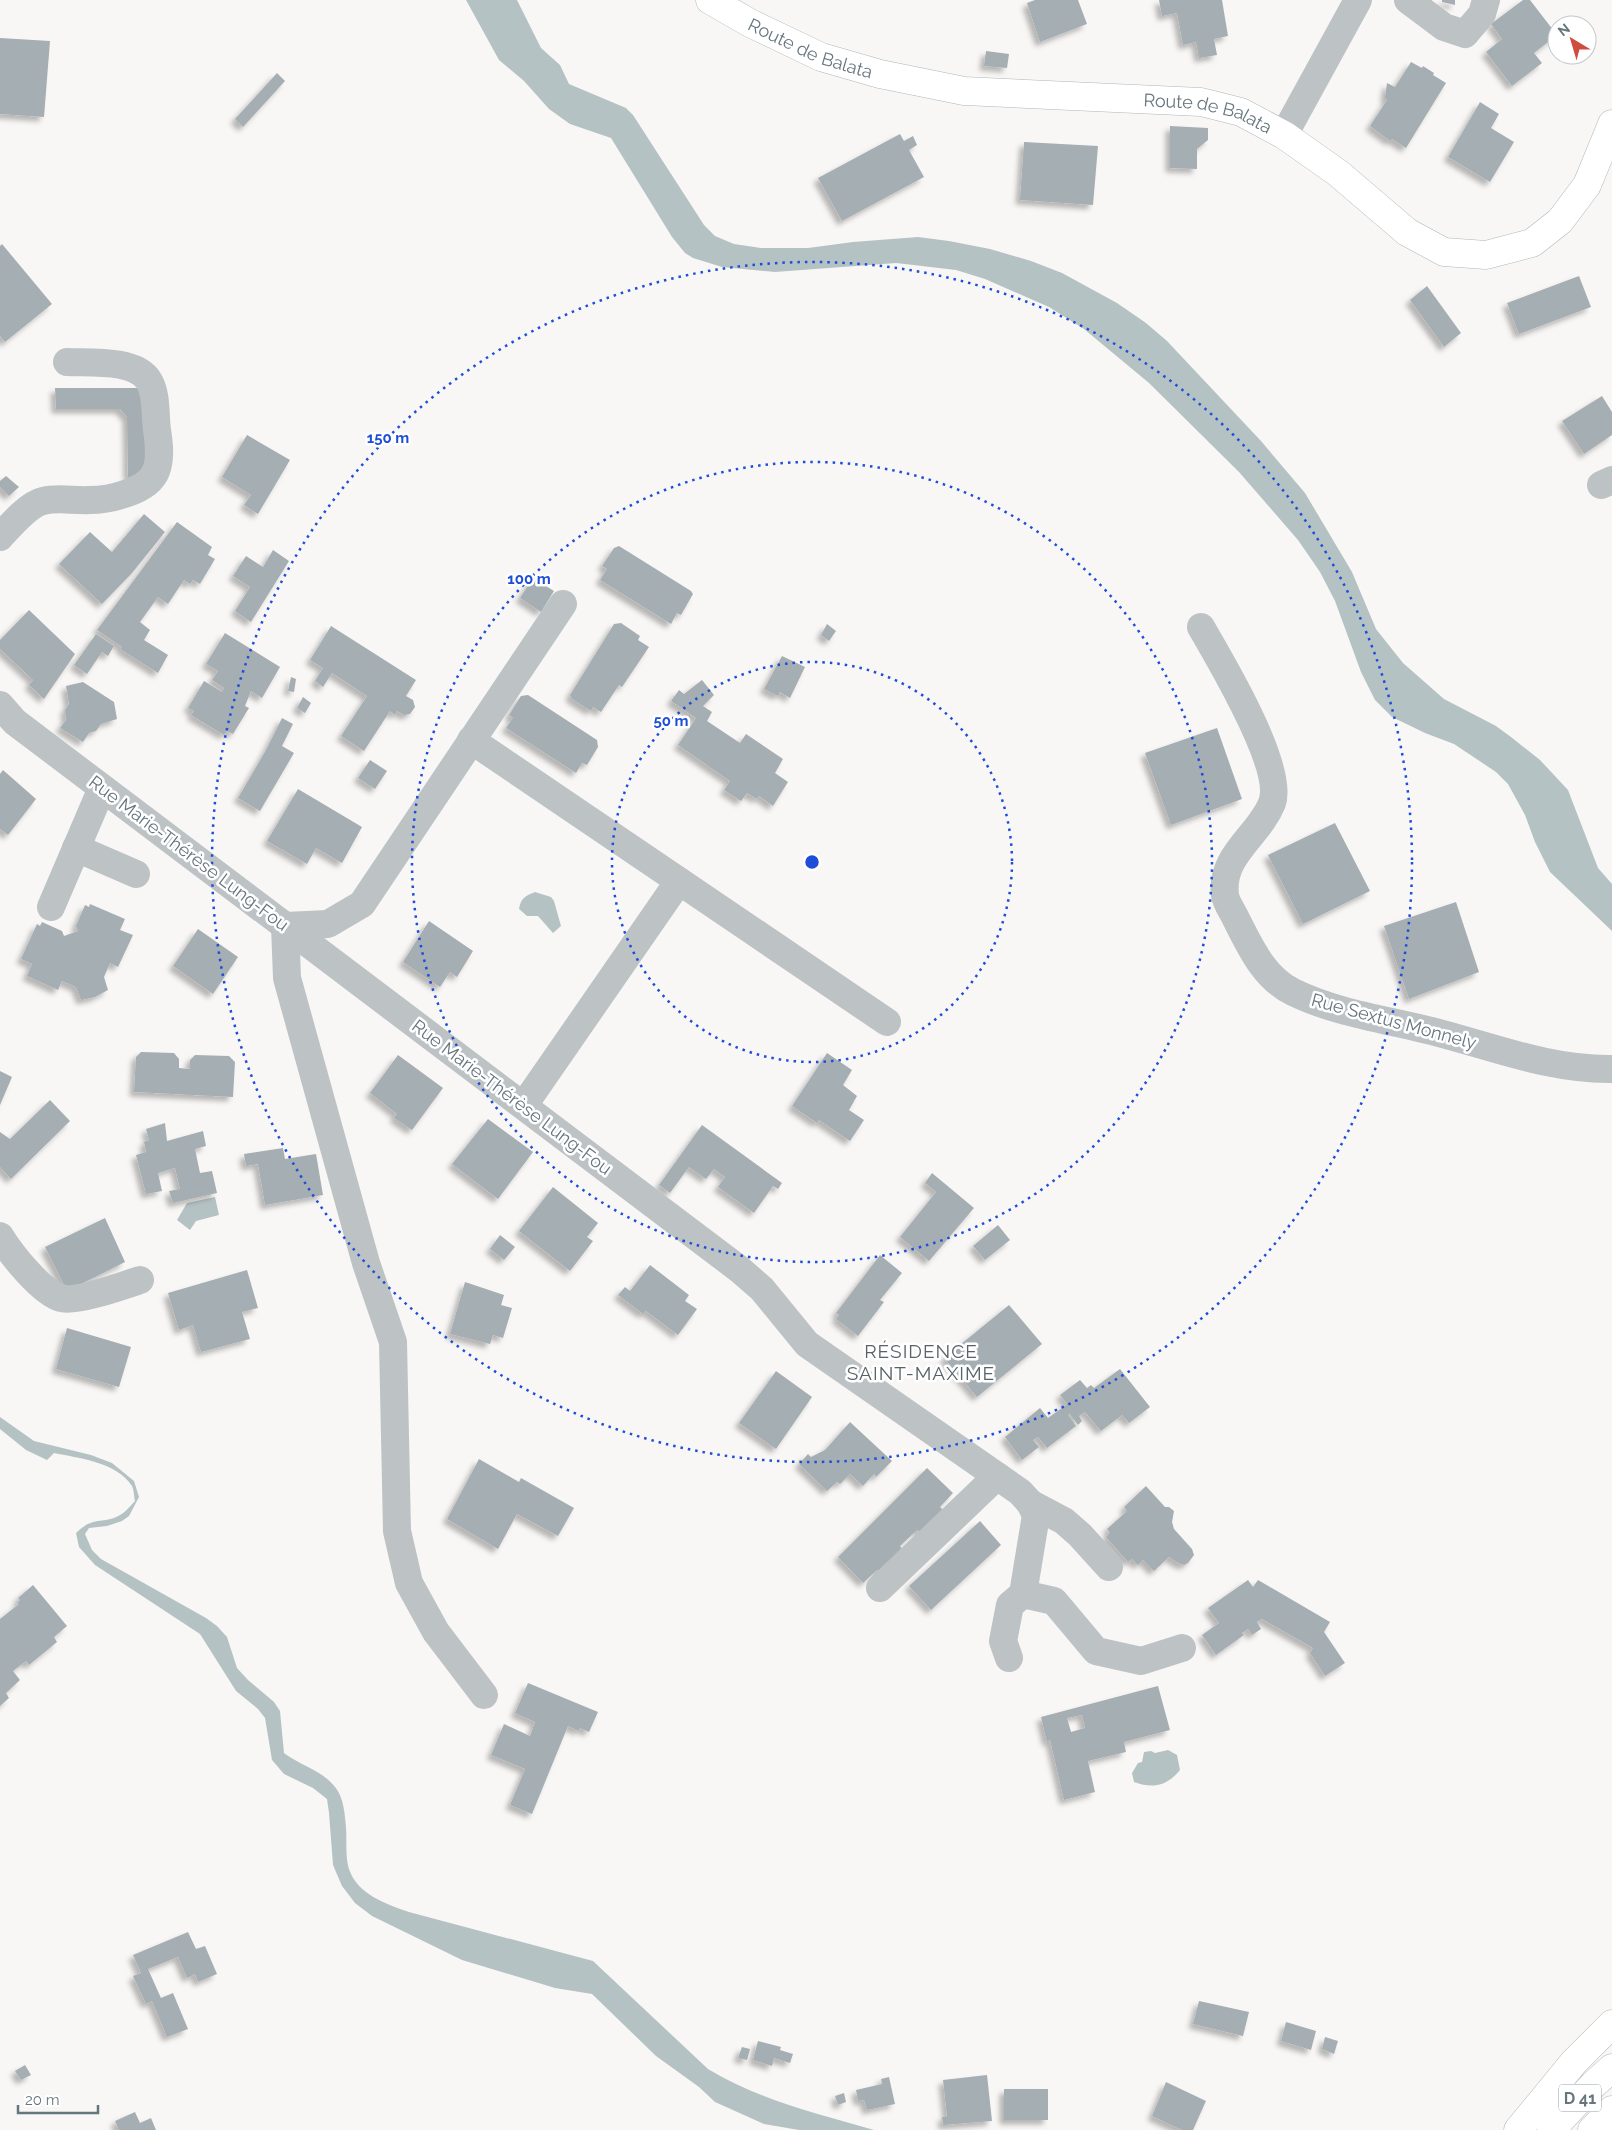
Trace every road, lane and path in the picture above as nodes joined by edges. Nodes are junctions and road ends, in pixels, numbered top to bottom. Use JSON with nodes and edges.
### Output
{"nodes":[{"id":1,"x":710,"y":0,"type":"edge"},
{"id":2,"x":1358,"y":0,"type":"edge"},
{"id":3,"x":1408,"y":0,"type":"edge"},
{"id":4,"x":1486,"y":0,"type":"edge"},
{"id":5,"x":1612,"y":124,"type":"edge"},
{"id":6,"x":1284,"y":134,"type":"junction"},
{"id":7,"x":67,"y":362,"type":"dead end"},
{"id":8,"x":0,"y":537,"type":"edge"},
{"id":9,"x":563,"y":604,"type":"dead end"},
{"id":10,"x":1201,"y":627,"type":"dead end"},
{"id":11,"x":0,"y":705,"type":"edge"},
{"id":12,"x":471,"y":740,"type":"junction"},
{"id":13,"x":102,"y":788,"type":"junction"},
{"id":14,"x":76,"y":848,"type":"junction"},
{"id":15,"x":136,"y":874,"type":"dead end"},
{"id":16,"x":679,"y":881,"type":"junction"},
{"id":17,"x":51,"y":907,"type":"dead end"},
{"id":18,"x":285,"y":926,"type":"junction"},
{"id":19,"x":887,"y":1022,"type":"dead end"},
{"id":20,"x":1612,"y":1069,"type":"edge"},
{"id":21,"x":524,"y":1105,"type":"junction"},
{"id":22,"x":1,"y":1241,"type":"edge"},
{"id":23,"x":140,"y":1280,"type":"dead end"},
{"id":24,"x":997,"y":1476,"type":"junction"},
{"id":25,"x":1025,"y":1498,"type":"junction"},
{"id":26,"x":1109,"y":1567,"type":"dead end"},
{"id":27,"x":880,"y":1588,"type":"dead end"},
{"id":28,"x":1023,"y":1594,"type":"junction"},
{"id":29,"x":1182,"y":1648,"type":"dead end"},
{"id":30,"x":1009,"y":1658,"type":"dead end"},
{"id":31,"x":484,"y":1695,"type":"dead end"},
{"id":32,"x":1612,"y":2024,"type":"edge"},
{"id":33,"x":1612,"y":2068,"type":"edge"},
{"id":34,"x":1612,"y":2110,"type":"edge"},
{"id":35,"x":1518,"y":2130,"type":"edge"},
{"id":36,"x":1551,"y":2130,"type":"edge"},
{"id":37,"x":1592,"y":2130,"type":"edge"}],
"edges":[{"from":1,"to":6,"type":"main road","name":"Route de Balata"},
{"from":2,"to":6,"type":"street"},
{"from":3,"to":4,"type":"street"},
{"from":5,"to":6,"type":"main road","name":"Route de Balata"},
{"from":7,"to":8,"type":"street"},
{"from":9,"to":12,"type":"street"},
{"from":10,"to":20,"type":"street","name":"Rue Sextus Monnely"},
{"from":11,"to":13,"type":"street","name":"Rue Marie-Thérèse Lung-Fou"},
{"from":12,"to":16,"type":"street"},
{"from":12,"to":18,"type":"street"},
{"from":13,"to":14,"type":"street"},
{"from":13,"to":18,"type":"street","name":"Rue Marie-Thérèse Lung-Fou"},
{"from":14,"to":15,"type":"street"},
{"from":14,"to":17,"type":"street"},
{"from":16,"to":19,"type":"street"},
{"from":16,"to":21,"type":"street"},
{"from":18,"to":21,"type":"street","name":"Rue Marie-Thérèse Lung-Fou"},
{"from":18,"to":31,"type":"street"},
{"from":21,"to":24,"type":"street","name":"Rue Marie-Thérèse Lung-Fou"},
{"from":22,"to":23,"type":"street"},
{"from":24,"to":25,"type":"street","name":"Rue Marie-Thérèse Lung-Fou"},
{"from":24,"to":27,"type":"street"},
{"from":25,"to":26,"type":"street","name":"Rue Marie-Thérèse Lung-Fou"},
{"from":25,"to":28,"type":"street"},
{"from":28,"to":29,"type":"street"},
{"from":28,"to":30,"type":"street"},
{"from":32,"to":35,"type":"main road"},
{"from":33,"to":36,"type":"main road","number":"D 41"},
{"from":34,"to":37,"type":"main road","number":"D 41"}]}
